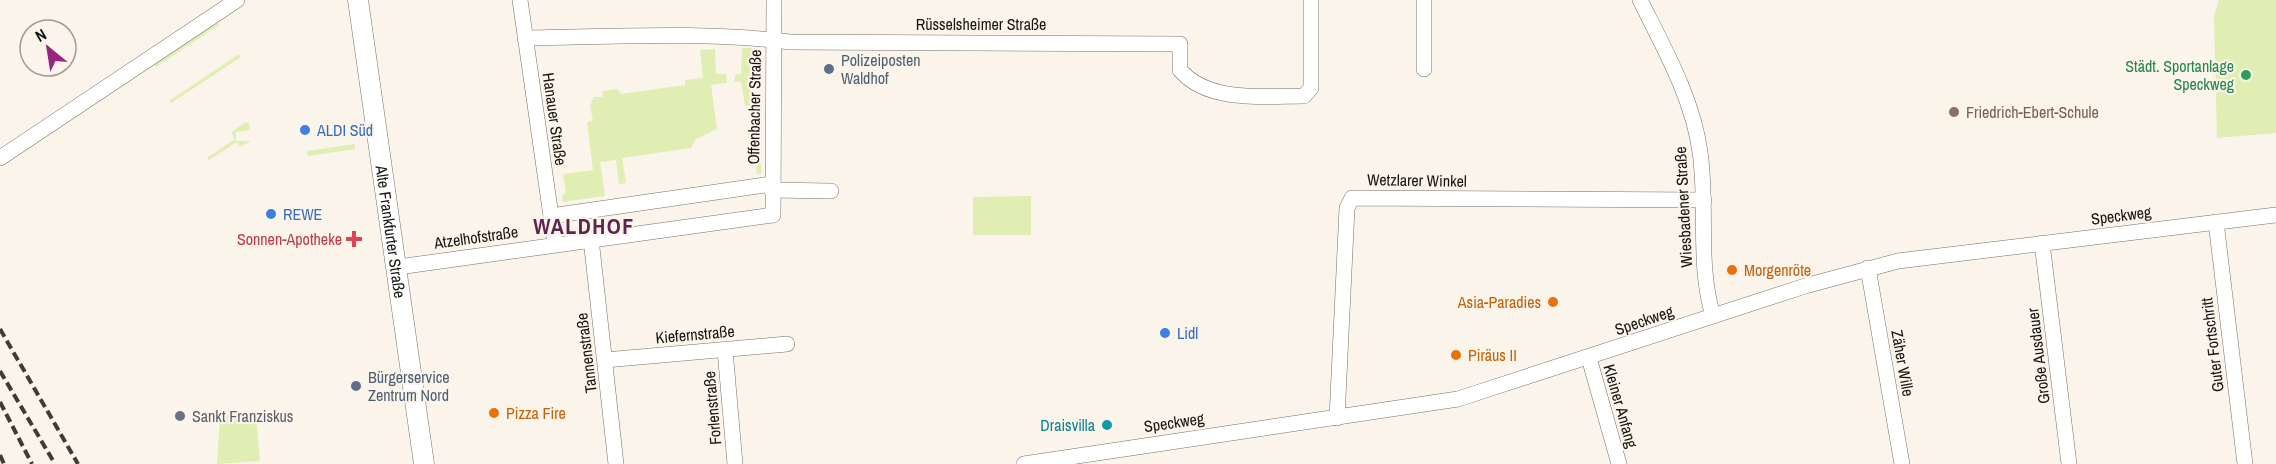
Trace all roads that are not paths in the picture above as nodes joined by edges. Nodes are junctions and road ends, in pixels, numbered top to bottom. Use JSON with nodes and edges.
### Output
{"nodes":[{"id":1,"x":237,"y":0,"type":"edge"},
{"id":2,"x":358,"y":0,"type":"edge"},
{"id":3,"x":520,"y":0,"type":"edge"},
{"id":4,"x":774,"y":0,"type":"edge"},
{"id":5,"x":1311,"y":0,"type":"edge"},
{"id":6,"x":1424,"y":0,"type":"edge"},
{"id":7,"x":1640,"y":0,"type":"edge"},
{"id":8,"x":525,"y":38,"type":"junction"},
{"id":9,"x":773,"y":40,"type":"junction"},
{"id":10,"x":1424,"y":69,"type":"dead end"},
{"id":11,"x":0,"y":158,"type":"edge"},
{"id":12,"x":772,"y":187,"type":"junction"},
{"id":13,"x":831,"y":191,"type":"dead end"},
{"id":14,"x":1704,"y":200,"type":"junction"},
{"id":15,"x":2276,"y":214,"type":"edge"},
{"id":16,"x":773,"y":215,"type":"joint"},
{"id":17,"x":551,"y":216,"type":"junction"},
{"id":18,"x":2216,"y":222,"type":"junction"},
{"id":19,"x":591,"y":239,"type":"junction"},
{"id":20,"x":2042,"y":243,"type":"junction"},
{"id":21,"x":555,"y":244,"type":"junction"},
{"id":22,"x":398,"y":267,"type":"junction"},
{"id":23,"x":1868,"y":268,"type":"junction"},
{"id":24,"x":1713,"y":316,"type":"junction"},
{"id":25,"x":787,"y":344,"type":"dead end"},
{"id":26,"x":725,"y":350,"type":"junction"},
{"id":27,"x":1589,"y":358,"type":"junction"},
{"id":28,"x":605,"y":360,"type":"junction"},
{"id":29,"x":1338,"y":418,"type":"junction"},
{"id":30,"x":424,"y":464,"type":"edge"},
{"id":31,"x":616,"y":464,"type":"edge"},
{"id":32,"x":735,"y":464,"type":"edge"},
{"id":33,"x":1024,"y":464,"type":"edge"},
{"id":34,"x":1619,"y":464,"type":"edge"},
{"id":35,"x":1902,"y":464,"type":"edge"},
{"id":36,"x":2069,"y":464,"type":"edge"},
{"id":37,"x":2244,"y":464,"type":"edge"}],
"edges":[{"from":1,"to":11,"type":"street"},
{"from":2,"to":22,"type":"street","name":"Alte Frankfurter Straße"},
{"from":3,"to":8,"type":"street","name":"Hanauer Straße"},
{"from":4,"to":9,"type":"street","name":"Offenbacher Straße"},
{"from":5,"to":9,"type":"street","name":"Rüsselsheimer Straße"},
{"from":6,"to":10,"type":"street"},
{"from":7,"to":14,"type":"street","name":"Wiesbadener Straße"},
{"from":8,"to":9,"type":"street","name":"Rüsselsheimer Straße"},
{"from":8,"to":17,"type":"street","name":"Hanauer Straße"},
{"from":9,"to":12,"type":"street","name":"Offenbacher Straße"},
{"from":12,"to":13,"type":"street"},
{"from":12,"to":16,"type":"street","name":"Offenbacher Straße"},
{"from":12,"to":17,"type":"street"},
{"from":14,"to":24,"type":"street","name":"Wiesbadener Straße"},
{"from":14,"to":29,"type":"street","name":"Wetzlarer Winkel"},
{"from":15,"to":18,"type":"street","name":"Speckweg"},
{"from":16,"to":19,"type":"street","name":"Atzelhofstraße"},
{"from":17,"to":21,"type":"street","name":"Hanauer Straße"},
{"from":18,"to":20,"type":"street","name":"Speckweg"},
{"from":18,"to":37,"type":"street","name":"Guter Fortschritt"},
{"from":19,"to":21,"type":"street","name":"Atzelhofstraße"},
{"from":19,"to":28,"type":"street","name":"Tannenstraße"},
{"from":20,"to":23,"type":"street","name":"Speckweg"},
{"from":20,"to":36,"type":"street","name":"Große Ausdauer"},
{"from":21,"to":22,"type":"street","name":"Atzelhofstraße"},
{"from":22,"to":30,"type":"street","name":"Alte Frankfurter Straße"},
{"from":23,"to":24,"type":"street","name":"Speckweg"},
{"from":23,"to":35,"type":"street","name":"Zäher Wille"},
{"from":24,"to":27,"type":"street","name":"Speckweg"},
{"from":25,"to":26,"type":"street","name":"Kiefernstraße"},
{"from":26,"to":28,"type":"street","name":"Kiefernstraße"},
{"from":26,"to":32,"type":"street","name":"Forlenstraße"},
{"from":27,"to":29,"type":"street","name":"Speckweg"},
{"from":27,"to":34,"type":"street","name":"Kleiner Anfang"},
{"from":28,"to":31,"type":"street","name":"Tannenstraße"},
{"from":29,"to":33,"type":"street","name":"Speckweg"}]}
